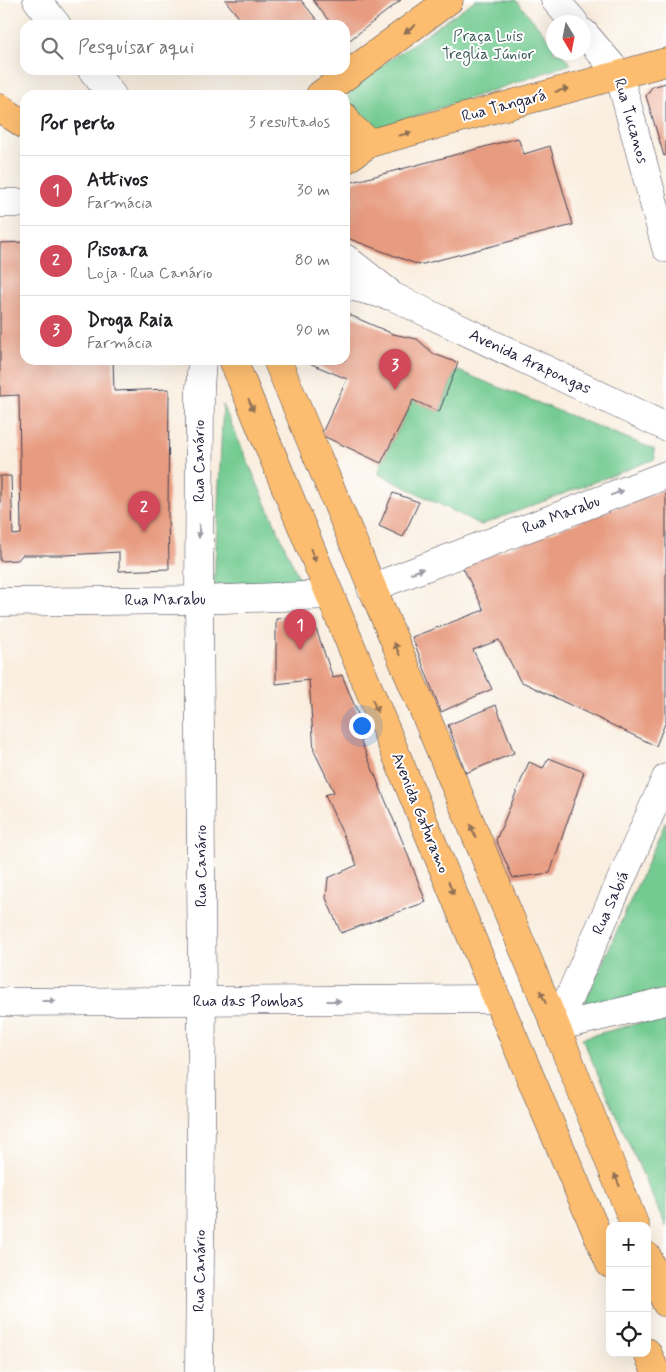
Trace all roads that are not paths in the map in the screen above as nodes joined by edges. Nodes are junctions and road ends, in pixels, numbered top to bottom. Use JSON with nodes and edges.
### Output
{"nodes":[{"id":1,"x":37,"y":0,"type":"edge"},
{"id":2,"x":449,"y":0,"type":"edge"},
{"id":3,"x":555,"y":0,"type":"edge"},
{"id":4,"x":568,"y":15,"type":"edge"},
{"id":5,"x":53,"y":20,"type":"edge"},
{"id":6,"x":591,"y":41,"type":"edge"},
{"id":7,"x":666,"y":62,"type":"edge"},
{"id":8,"x":619,"y":74,"type":"junction"},
{"id":9,"x":96,"y":75,"type":"edge"},
{"id":10,"x":108,"y":90,"type":"edge"},
{"id":11,"x":332,"y":90,"type":"edge"},
{"id":12,"x":0,"y":103,"type":"edge"},
{"id":13,"x":0,"y":108,"type":"edge"},
{"id":14,"x":20,"y":110,"type":"edge"},
{"id":15,"x":20,"y":122,"type":"edge"},
{"id":16,"x":350,"y":126,"type":"edge"},
{"id":17,"x":370,"y":143,"type":"junction"},
{"id":18,"x":350,"y":157,"type":"edge"},
{"id":19,"x":0,"y":203,"type":"edge"},
{"id":20,"x":20,"y":203,"type":"edge"},
{"id":21,"x":666,"y":248,"type":"edge"},
{"id":22,"x":350,"y":262,"type":"edge"},
{"id":23,"x":350,"y":285,"type":"edge"},
{"id":24,"x":394,"y":297,"type":"junction"},
{"id":25,"x":202,"y":365,"type":"edge"},
{"id":26,"x":235,"y":365,"type":"edge"},
{"id":27,"x":279,"y":365,"type":"edge"},
{"id":28,"x":666,"y":427,"type":"edge"},
{"id":29,"x":666,"y":474,"type":"edge"},
{"id":30,"x":371,"y":588,"type":"junction"},
{"id":31,"x":330,"y":595,"type":"junction"},
{"id":32,"x":199,"y":600,"type":"junction"},
{"id":33,"x":0,"y":602,"type":"edge"},
{"id":34,"x":666,"y":778,"type":"edge"},
{"id":35,"x":497,"y":999,"type":"junction"},
{"id":36,"x":202,"y":1001,"type":"junction"},
{"id":37,"x":666,"y":1001,"type":"edge"},
{"id":38,"x":0,"y":1002,"type":"edge"},
{"id":39,"x":556,"y":1027,"type":"junction"},
{"id":40,"x":633,"y":1222,"type":"edge"},
{"id":41,"x":606,"y":1255,"type":"edge"},
{"id":42,"x":651,"y":1266,"type":"edge"},
{"id":43,"x":666,"y":1303,"type":"edge"},
{"id":44,"x":649,"y":1357,"type":"edge"},
{"id":45,"x":199,"y":1372,"type":"edge"},
{"id":46,"x":656,"y":1372,"type":"edge"}],
"edges":[{"from":1,"to":5,"type":"street"},
{"from":2,"to":11,"type":"main road","one_way":true},
{"from":3,"to":4,"type":"street"},
{"from":6,"to":8,"type":"street","name":"Rua Tucanos"},
{"from":7,"to":8,"type":"main road","name":"Rua Tangará"},
{"from":17,"to":8,"type":"main road","name":"Rua Tangará","one_way":true},
{"from":8,"to":21,"type":"street","name":"Rua Tucanos"},
{"from":9,"to":10,"type":"street"},
{"from":12,"to":14,"type":"main road"},
{"from":13,"to":15,"type":"main road"},
{"from":16,"to":17,"type":"main road"},
{"from":17,"to":18,"type":"main road","name":"Rua Tangará"},
{"from":19,"to":20,"type":"street"},
{"from":22,"to":24,"type":"street","name":"Avenida Arapongas"},
{"from":23,"to":24,"type":"street","name":"Avenida Arapongas"},
{"from":24,"to":28,"type":"street","name":"Avenida Arapongas"},
{"from":25,"to":32,"type":"street","name":"Rua Canário","one_way":true},
{"from":26,"to":31,"type":"main road","name":"Avenida Gaturamo","one_way":true},
{"from":27,"to":30,"type":"main road"},
{"from":30,"to":29,"type":"street","name":"Rua Marabu","one_way":true},
{"from":39,"to":30,"type":"main road","one_way":true},
{"from":31,"to":32,"type":"street","name":"Rua Marabu"},
{"from":31,"to":35,"type":"main road","name":"Avenida Gaturamo","one_way":true},
{"from":32,"to":33,"type":"street","name":"Rua Marabu"},
{"from":32,"to":36,"type":"street","name":"Rua Canário"},
{"from":34,"to":39,"type":"street","name":"Rua Sabiá"},
{"from":36,"to":35,"type":"street","name":"Rua das Pombas","one_way":true},
{"from":35,"to":41,"type":"main road","name":"Avenida Gaturamo"},
{"from":38,"to":36,"type":"street","name":"Rua das Pombas","one_way":true},
{"from":36,"to":45,"type":"street","name":"Rua Canário"},
{"from":37,"to":39,"type":"street"},
{"from":40,"to":39,"type":"main road","one_way":true},
{"from":42,"to":43,"type":"main road"},
{"from":44,"to":46,"type":"main road"}]}
